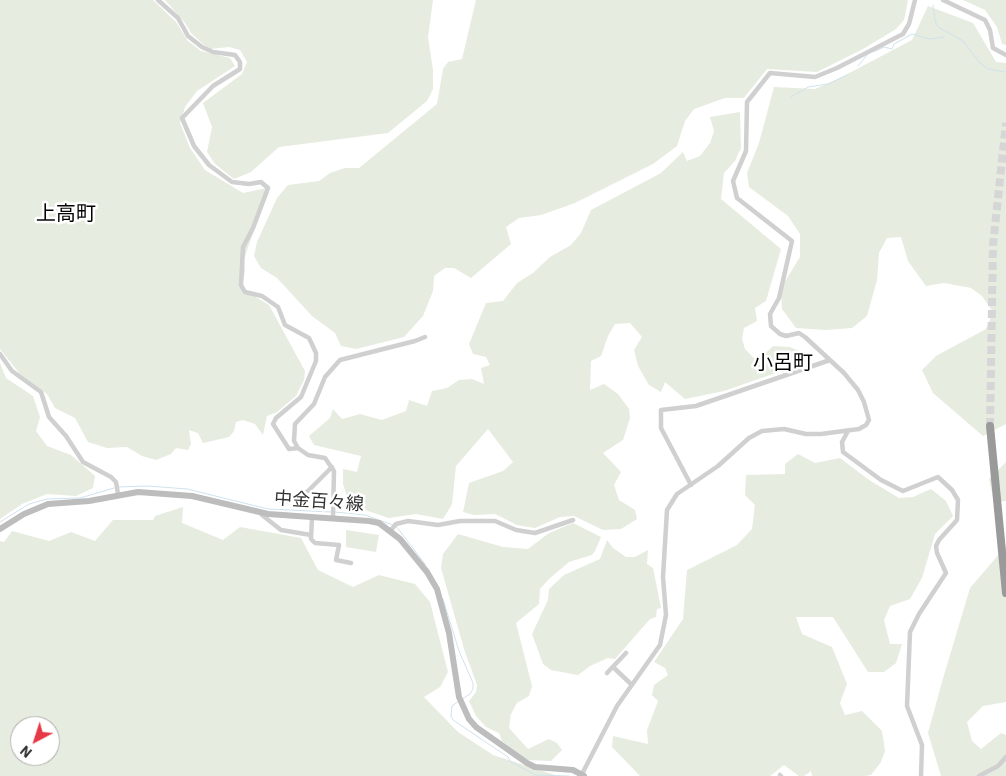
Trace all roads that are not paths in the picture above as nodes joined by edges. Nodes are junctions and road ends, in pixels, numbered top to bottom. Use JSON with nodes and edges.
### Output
{"nodes":[{"id":1,"x":158,"y":0,"type":"edge"},
{"id":2,"x":915,"y":0,"type":"edge"},
{"id":3,"x":942,"y":0,"type":"edge"},
{"id":4,"x":1006,"y":55,"type":"edge"},
{"id":5,"x":425,"y":336,"type":"dead end"},
{"id":6,"x":0,"y":354,"type":"edge"},
{"id":7,"x":830,"y":360,"type":"junction"},
{"id":8,"x":990,"y":426,"type":"tunnel mouth"},
{"id":9,"x":848,"y":430,"type":"junction"},
{"id":10,"x":298,"y":448,"type":"junction"},
{"id":11,"x":332,"y":467,"type":"junction"},
{"id":12,"x":691,"y":484,"type":"junction"},
{"id":13,"x":118,"y":492,"type":"junction"},
{"id":14,"x":288,"y":502,"type":"dead end"},
{"id":15,"x":262,"y":513,"type":"junction"},
{"id":16,"x":312,"y":517,"type":"junction"},
{"id":17,"x":333,"y":517,"type":"junction"},
{"id":18,"x":573,"y":520,"type":"dead end"},
{"id":19,"x":0,"y":529,"type":"edge"},
{"id":20,"x":391,"y":529,"type":"junction"},
{"id":21,"x":311,"y":535,"type":"junction"},
{"id":22,"x":351,"y":563,"type":"dead end"},
{"id":23,"x":1006,"y":593,"type":"edge"},
{"id":24,"x":626,"y":653,"type":"dead end"},
{"id":25,"x":614,"y":668,"type":"junction"},
{"id":26,"x":607,"y":673,"type":"dead end"},
{"id":27,"x":631,"y":684,"type":"junction"},
{"id":28,"x":1006,"y":757,"type":"edge"},
{"id":29,"x":583,"y":775,"type":"edge"},
{"id":30,"x":921,"y":776,"type":"edge"},
{"id":31,"x":979,"y":776,"type":"edge"}],
"edges":[{"from":1,"to":10,"type":"street"},
{"from":2,"to":7,"type":"street"},
{"from":3,"to":4,"type":"street"},
{"from":5,"to":10,"type":"street"},
{"from":6,"to":13,"type":"street"},
{"from":7,"to":9,"type":"street"},
{"from":7,"to":12,"type":"street"},
{"from":8,"to":23,"type":"highway"},
{"from":9,"to":12,"type":"street"},
{"from":9,"to":30,"type":"street"},
{"from":10,"to":11,"type":"street"},
{"from":11,"to":14,"type":"street"},
{"from":11,"to":17,"type":"street"},
{"from":12,"to":27,"type":"street"},
{"from":13,"to":15,"type":"main road","name":"中金百々線"},
{"from":13,"to":19,"type":"main road","name":"中金百々線"},
{"from":15,"to":16,"type":"main road","name":"中金百々線"},
{"from":15,"to":21,"type":"street"},
{"from":16,"to":17,"type":"main road","name":"中金百々線"},
{"from":16,"to":21,"type":"street"},
{"from":17,"to":20,"type":"main road","name":"中金百々線"},
{"from":18,"to":20,"type":"street"},
{"from":20,"to":29,"type":"main road","name":"中金百々線"},
{"from":21,"to":22,"type":"street"},
{"from":24,"to":25,"type":"street"},
{"from":25,"to":26,"type":"street"},
{"from":25,"to":27,"type":"street"},
{"from":27,"to":29,"type":"street"},
{"from":28,"to":31,"type":"street"}]}
